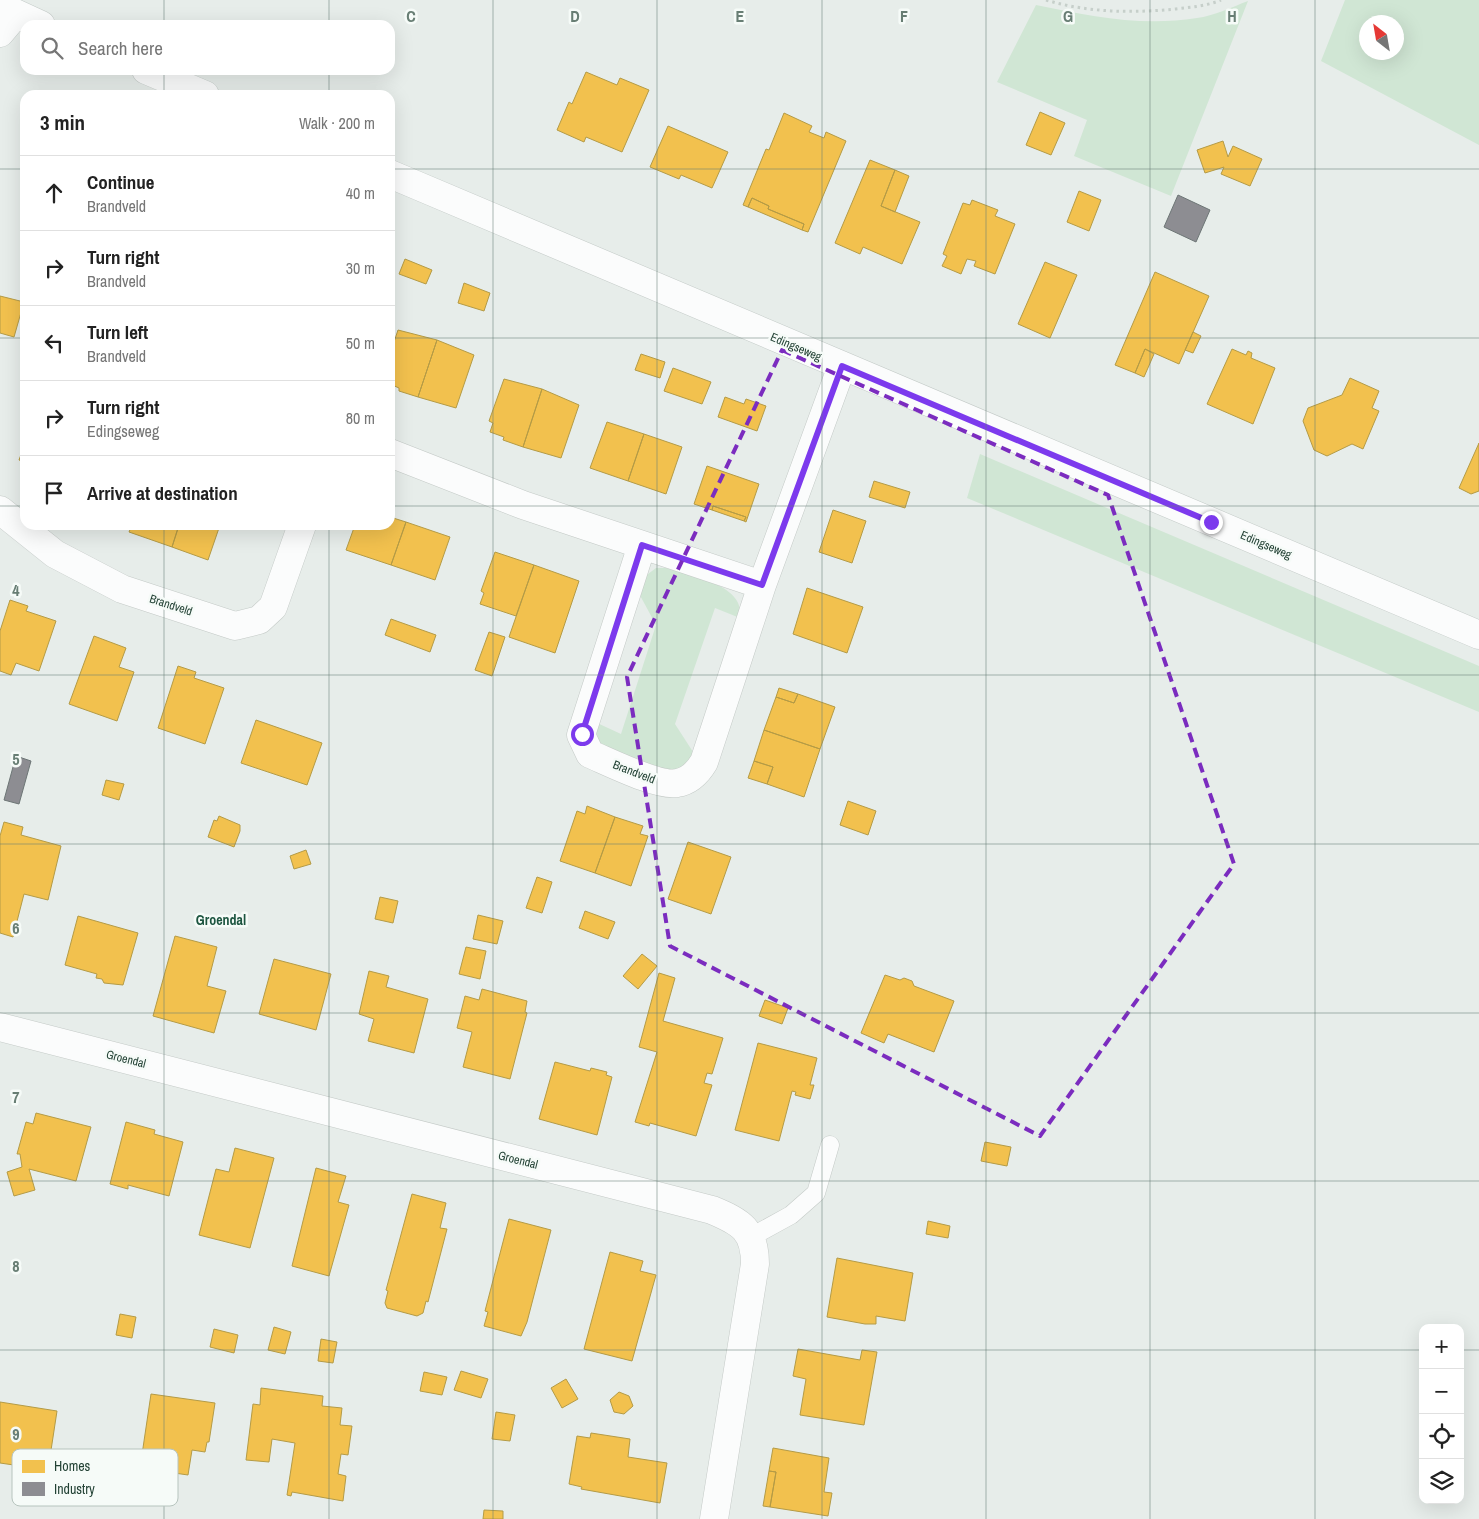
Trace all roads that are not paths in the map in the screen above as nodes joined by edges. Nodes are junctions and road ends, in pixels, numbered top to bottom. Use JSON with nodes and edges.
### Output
{"nodes":[{"id":1,"x":5,"y":18,"type":"edge"},
{"id":2,"x":20,"y":21,"type":"edge"},
{"id":3,"x":158,"y":75,"type":"edge"},
{"id":4,"x":193,"y":90,"type":"edge"},
{"id":5,"x":395,"y":176,"type":"edge"},
{"id":6,"x":842,"y":366,"type":"junction"},
{"id":7,"x":395,"y":455,"type":"edge"},
{"id":8,"x":0,"y":510,"type":"edge"},
{"id":9,"x":20,"y":526,"type":"edge"},
{"id":10,"x":25,"y":530,"type":"edge"},
{"id":11,"x":300,"y":530,"type":"edge"},
{"id":12,"x":642,"y":545,"type":"junction"},
{"id":13,"x":762,"y":585,"type":"junction"},
{"id":14,"x":1479,"y":635,"type":"edge"},
{"id":15,"x":0,"y":1027,"type":"edge"},
{"id":16,"x":830,"y":1145,"type":"dead end"},
{"id":17,"x":751,"y":1237,"type":"junction"},
{"id":18,"x":714,"y":1519,"type":"edge"}],
"edges":[{"from":1,"to":2,"type":"street"},
{"from":3,"to":4,"type":"street"},
{"from":5,"to":6,"type":"street","name":"Edingseweg"},
{"from":6,"to":13,"type":"street","name":"Brandveld"},
{"from":6,"to":14,"type":"street","name":"Edingseweg"},
{"from":7,"to":12,"type":"street"},
{"from":8,"to":9,"type":"street","name":"Brandveld"},
{"from":10,"to":11,"type":"street","name":"Brandveld"},
{"from":12,"to":13,"type":"street"},
{"from":12,"to":13,"type":"street","name":"Brandveld"},
{"from":15,"to":17,"type":"street","name":"Groendal"},
{"from":16,"to":17,"type":"lane"},
{"from":17,"to":18,"type":"street"}]}
